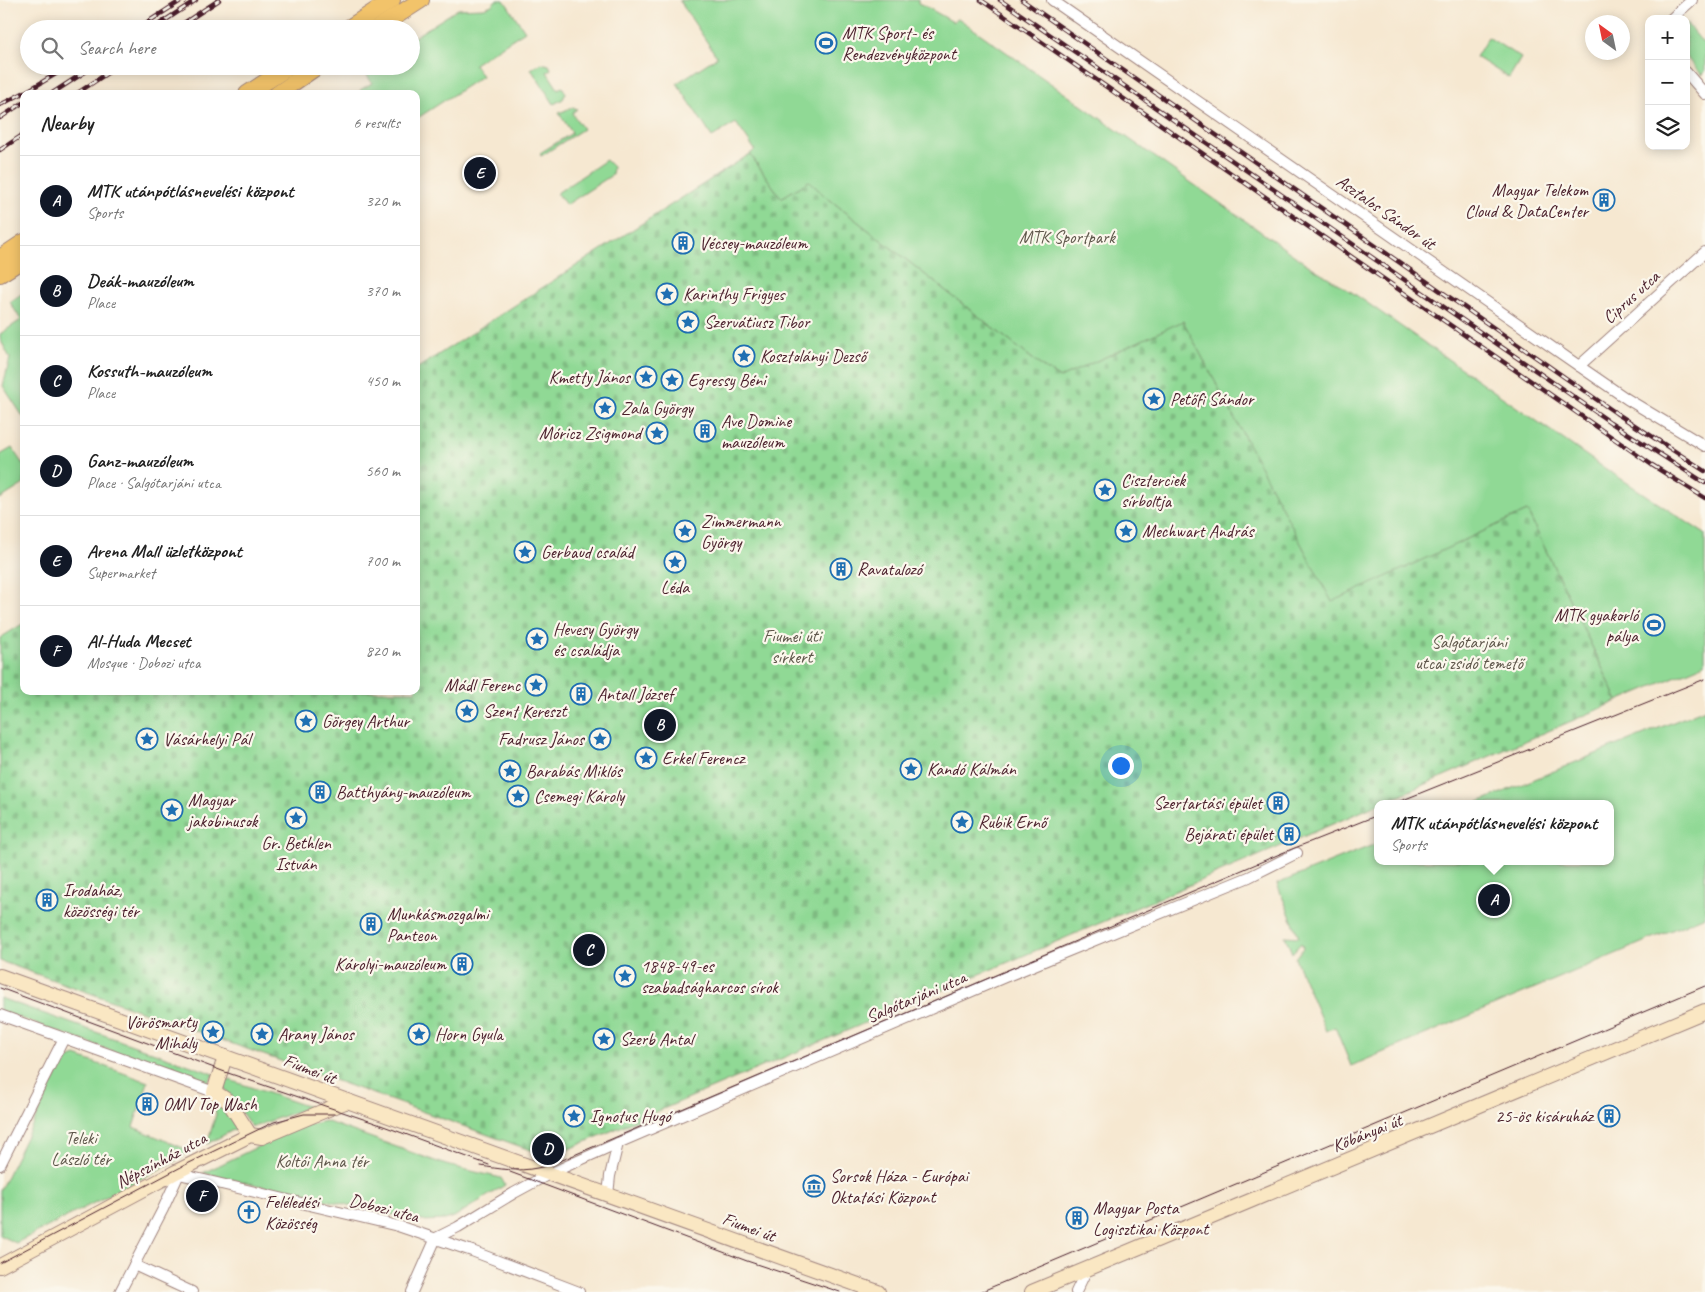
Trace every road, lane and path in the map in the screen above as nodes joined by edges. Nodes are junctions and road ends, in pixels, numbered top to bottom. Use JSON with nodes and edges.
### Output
{"nodes":[{"id":1,"x":392,"y":0,"type":"edge"},
{"id":2,"x":421,"y":0,"type":"edge"},
{"id":3,"x":1052,"y":0,"type":"edge"},
{"id":4,"x":1692,"y":0,"type":"edge"},
{"id":5,"x":1675,"y":15,"type":"edge"},
{"id":6,"x":361,"y":20,"type":"edge"},
{"id":7,"x":390,"y":20,"type":"edge"},
{"id":8,"x":276,"y":75,"type":"edge"},
{"id":9,"x":305,"y":75,"type":"edge"},
{"id":10,"x":1690,"y":77,"type":"edge"},
{"id":11,"x":253,"y":90,"type":"edge"},
{"id":12,"x":283,"y":90,"type":"edge"},
{"id":13,"x":1705,"y":94,"type":"edge"},
{"id":14,"x":20,"y":245,"type":"edge"},
{"id":15,"x":1705,"y":252,"type":"edge"},
{"id":16,"x":0,"y":258,"type":"edge"},
{"id":17,"x":20,"y":262,"type":"edge"},
{"id":18,"x":0,"y":274,"type":"edge"},
{"id":19,"x":1580,"y":366,"type":"junction"},
{"id":20,"x":1705,"y":446,"type":"edge"},
{"id":21,"x":1297,"y":853,"type":"dead end"},
{"id":22,"x":0,"y":976,"type":"edge"},
{"id":23,"x":1705,"y":1011,"type":"edge"},
{"id":24,"x":0,"y":1015,"type":"edge"},
{"id":25,"x":64,"y":1038,"type":"junction"},
{"id":26,"x":225,"y":1057,"type":"junction"},
{"id":27,"x":214,"y":1092,"type":"junction"},
{"id":28,"x":344,"y":1102,"type":"junction"},
{"id":29,"x":250,"y":1135,"type":"junction"},
{"id":30,"x":618,"y":1143,"type":"junction"},
{"id":31,"x":0,"y":1165,"type":"edge"},
{"id":32,"x":178,"y":1173,"type":"junction"},
{"id":33,"x":549,"y":1174,"type":"junction"},
{"id":34,"x":608,"y":1195,"type":"junction"},
{"id":35,"x":436,"y":1238,"type":"junction"},
{"id":36,"x":134,"y":1265,"type":"junction"},
{"id":37,"x":0,"y":1266,"type":"edge"},
{"id":38,"x":1087,"y":1270,"type":"junction"},
{"id":39,"x":1042,"y":1291,"type":"edge"},
{"id":40,"x":120,"y":1292,"type":"edge"},
{"id":41,"x":192,"y":1292,"type":"edge"},
{"id":42,"x":412,"y":1292,"type":"edge"},
{"id":43,"x":579,"y":1292,"type":"edge"},
{"id":44,"x":878,"y":1292,"type":"edge"},
{"id":45,"x":1076,"y":1292,"type":"edge"}],
"edges":[{"from":1,"to":6,"type":"main road"},
{"from":2,"to":7,"type":"main road"},
{"from":3,"to":19,"type":"street","name":"Asztalos Sándor út"},
{"from":4,"to":5,"type":"street"},
{"from":8,"to":11,"type":"main road"},
{"from":9,"to":12,"type":"main road"},
{"from":10,"to":13,"type":"street"},
{"from":14,"to":16,"type":"main road"},
{"from":15,"to":19,"type":"street","name":"Ciprus utca"},
{"from":17,"to":18,"type":"main road"},
{"from":19,"to":20,"type":"street","name":"Asztalos Sándor út"},
{"from":21,"to":30,"type":"street","name":"Salgótarjáni utca"},
{"from":22,"to":26,"type":"main road","name":"Fiumei út"},
{"from":23,"to":38,"type":"main road","name":"Kőbányai út"},
{"from":24,"to":25,"type":"street"},
{"from":25,"to":27,"type":"street"},
{"from":25,"to":31,"type":"street"},
{"from":26,"to":27,"type":"main road"},
{"from":26,"to":28,"type":"main road","name":"Fiumei út"},
{"from":27,"to":29,"type":"main road"},
{"from":28,"to":29,"type":"main road","name":"Népszínház utca"},
{"from":28,"to":33,"type":"main road","name":"Fiumei út"},
{"from":29,"to":32,"type":"main road","name":"Népszínház utca"},
{"from":30,"to":33,"type":"street","name":"Salgótarjáni utca"},
{"from":30,"to":34,"type":"street"},
{"from":32,"to":35,"type":"street","name":"Dobozi utca"},
{"from":32,"to":36,"type":"street"},
{"from":32,"to":37,"type":"main road","name":"Népszínház utca"},
{"from":33,"to":34,"type":"main road","name":"Fiumei út"},
{"from":33,"to":35,"type":"street","name":"Salgótarjáni utca"},
{"from":34,"to":44,"type":"main road","name":"Fiumei út"},
{"from":35,"to":42,"type":"street"},
{"from":35,"to":43,"type":"street","name":"Dobozi utca"},
{"from":36,"to":40,"type":"street"},
{"from":36,"to":41,"type":"street"},
{"from":38,"to":39,"type":"main road","name":"Kőbányai út"},
{"from":38,"to":45,"type":"street"}]}
